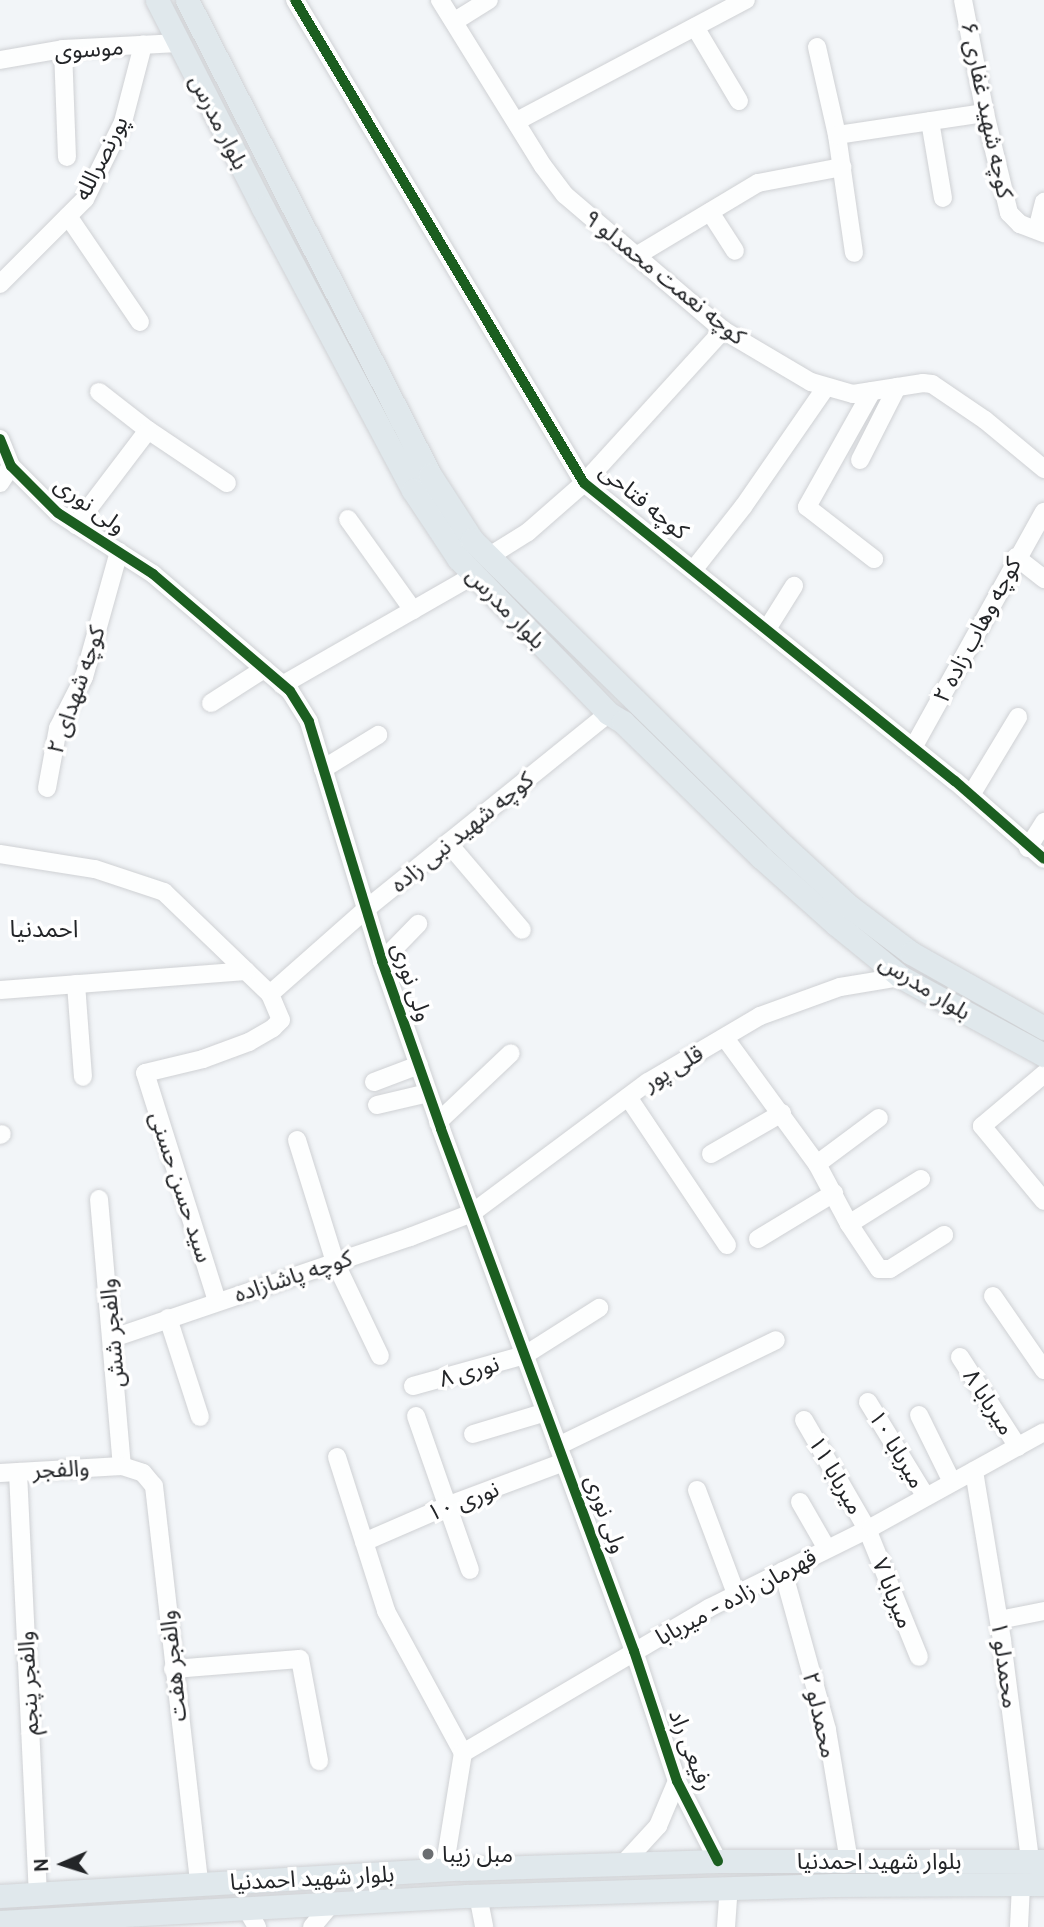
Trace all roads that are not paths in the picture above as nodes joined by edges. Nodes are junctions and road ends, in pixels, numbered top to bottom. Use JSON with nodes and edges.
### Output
{"nodes":[{"id":1,"x":157,"y":0,"type":"edge"},
{"id":2,"x":187,"y":0,"type":"edge"},
{"id":3,"x":295,"y":0,"type":"edge"},
{"id":4,"x":440,"y":0,"type":"edge"},
{"id":5,"x":489,"y":0,"type":"edge"},
{"id":6,"x":963,"y":0,"type":"edge"},
{"id":7,"x":743,"y":1,"type":"edge"},
{"id":8,"x":455,"y":21,"type":"junction"},
{"id":9,"x":695,"y":27,"type":"junction"},
{"id":10,"x":179,"y":43,"type":"junction"},
{"id":11,"x":143,"y":45,"type":"junction"},
{"id":12,"x":817,"y":47,"type":"dead end"},
{"id":13,"x":63,"y":49,"type":"junction"},
{"id":14,"x":0,"y":60,"type":"edge"},
{"id":15,"x":739,"y":101,"type":"dead end"},
{"id":16,"x":985,"y":113,"type":"junction"},
{"id":17,"x":517,"y":121,"type":"junction"},
{"id":18,"x":930,"y":121,"type":"junction"},
{"id":19,"x":836,"y":135,"type":"junction"},
{"id":20,"x":67,"y":157,"type":"dead end"},
{"id":21,"x":842,"y":167,"type":"junction"},
{"id":22,"x":943,"y":198,"type":"dead end"},
{"id":23,"x":1044,"y":202,"type":"edge"},
{"id":24,"x":710,"y":212,"type":"junction"},
{"id":25,"x":68,"y":216,"type":"junction"},
{"id":26,"x":1040,"y":232,"type":"edge"},
{"id":27,"x":736,"y":251,"type":"dead end"},
{"id":28,"x":854,"y":253,"type":"dead end"},
{"id":29,"x":636,"y":256,"type":"junction"},
{"id":30,"x":0,"y":284,"type":"edge"},
{"id":31,"x":140,"y":322,"type":"dead end"},
{"id":32,"x":723,"y":330,"type":"junction"},
{"id":33,"x":826,"y":387,"type":"junction"},
{"id":34,"x":897,"y":387,"type":"junction"},
{"id":35,"x":872,"y":391,"type":"junction"},
{"id":36,"x":99,"y":392,"type":"dead end"},
{"id":37,"x":148,"y":430,"type":"junction"},
{"id":38,"x":0,"y":439,"type":"edge"},
{"id":39,"x":860,"y":460,"type":"dead end"},
{"id":40,"x":11,"y":466,"type":"junction"},
{"id":41,"x":1044,"y":470,"type":"edge"},
{"id":42,"x":0,"y":483,"type":"edge"},
{"id":43,"x":227,"y":483,"type":"dead end"},
{"id":44,"x":584,"y":483,"type":"junction"},
{"id":45,"x":1044,"y":512,"type":"edge"},
{"id":46,"x":348,"y":519,"type":"dead end"},
{"id":47,"x":76,"y":524,"type":"junction"},
{"id":48,"x":119,"y":552,"type":"junction"},
{"id":49,"x":488,"y":556,"type":"junction"},
{"id":50,"x":1016,"y":557,"type":"junction"},
{"id":51,"x":874,"y":559,"type":"dead end"},
{"id":52,"x":694,"y":569,"type":"junction"},
{"id":53,"x":474,"y":575,"type":"junction"},
{"id":54,"x":1044,"y":579,"type":"edge"},
{"id":55,"x":794,"y":586,"type":"dead end"},
{"id":56,"x":413,"y":610,"type":"junction"},
{"id":57,"x":767,"y":629,"type":"junction"},
{"id":58,"x":264,"y":669,"type":"junction"},
{"id":59,"x":282,"y":685,"type":"junction"},
{"id":60,"x":211,"y":703,"type":"dead end"},
{"id":61,"x":609,"y":713,"type":"junction"},
{"id":62,"x":1018,"y":717,"type":"dead end"},
{"id":63,"x":378,"y":735,"type":"dead end"},
{"id":64,"x":913,"y":748,"type":"junction"},
{"id":65,"x":323,"y":769,"type":"junction"},
{"id":66,"x":47,"y":788,"type":"dead end"},
{"id":67,"x":971,"y":795,"type":"junction"},
{"id":68,"x":1044,"y":822,"type":"edge"},
{"id":69,"x":448,"y":843,"type":"junction"},
{"id":70,"x":1028,"y":848,"type":"junction"},
{"id":71,"x":0,"y":854,"type":"edge"},
{"id":72,"x":1044,"y":859,"type":"edge"},
{"id":73,"x":366,"y":909,"type":"junction"},
{"id":74,"x":418,"y":924,"type":"dead end"},
{"id":75,"x":522,"y":930,"type":"dead end"},
{"id":76,"x":382,"y":961,"type":"junction"},
{"id":77,"x":246,"y":971,"type":"junction"},
{"id":78,"x":901,"y":977,"type":"junction"},
{"id":79,"x":76,"y":984,"type":"junction"},
{"id":80,"x":0,"y":990,"type":"edge"},
{"id":81,"x":270,"y":994,"type":"junction"},
{"id":82,"x":1044,"y":1028,"type":"edge"},
{"id":83,"x":725,"y":1038,"type":"junction"},
{"id":84,"x":511,"y":1053,"type":"dead end"},
{"id":85,"x":1044,"y":1055,"type":"edge"},
{"id":86,"x":419,"y":1065,"type":"junction"},
{"id":87,"x":1044,"y":1073,"type":"edge"},
{"id":88,"x":83,"y":1077,"type":"dead end"},
{"id":89,"x":374,"y":1082,"type":"dead end"},
{"id":90,"x":428,"y":1093,"type":"junction"},
{"id":91,"x":628,"y":1097,"type":"junction"},
{"id":92,"x":377,"y":1105,"type":"dead end"},
{"id":93,"x":782,"y":1113,"type":"junction"},
{"id":94,"x":879,"y":1118,"type":"dead end"},
{"id":95,"x":439,"y":1122,"type":"junction"},
{"id":96,"x":297,"y":1140,"type":"dead end"},
{"id":97,"x":710,"y":1154,"type":"dead end"},
{"id":98,"x":817,"y":1164,"type":"junction"},
{"id":99,"x":921,"y":1179,"type":"dead end"},
{"id":100,"x":834,"y":1193,"type":"junction"},
{"id":101,"x":99,"y":1199,"type":"dead end"},
{"id":102,"x":1044,"y":1201,"type":"edge"},
{"id":103,"x":472,"y":1213,"type":"junction"},
{"id":104,"x":849,"y":1224,"type":"junction"},
{"id":105,"x":944,"y":1235,"type":"dead end"},
{"id":106,"x":758,"y":1239,"type":"dead end"},
{"id":107,"x":727,"y":1245,"type":"dead end"},
{"id":108,"x":335,"y":1262,"type":"junction"},
{"id":109,"x":993,"y":1296,"type":"dead end"},
{"id":110,"x":217,"y":1301,"type":"junction"},
{"id":111,"x":600,"y":1308,"type":"dead end"},
{"id":112,"x":168,"y":1318,"type":"junction"},
{"id":113,"x":113,"y":1338,"type":"junction"},
{"id":114,"x":776,"y":1340,"type":"dead end"},
{"id":115,"x":525,"y":1355,"type":"junction"},
{"id":116,"x":380,"y":1356,"type":"dead end"},
{"id":117,"x":960,"y":1357,"type":"dead end"},
{"id":118,"x":1044,"y":1370,"type":"edge"},
{"id":119,"x":413,"y":1386,"type":"dead end"},
{"id":120,"x":868,"y":1402,"type":"dead end"},
{"id":121,"x":545,"y":1412,"type":"junction"},
{"id":122,"x":919,"y":1415,"type":"dead end"},
{"id":123,"x":416,"y":1416,"type":"dead end"},
{"id":124,"x":200,"y":1417,"type":"dead end"},
{"id":125,"x":804,"y":1420,"type":"dead end"},
{"id":126,"x":1044,"y":1432,"type":"edge"},
{"id":127,"x":473,"y":1434,"type":"dead end"},
{"id":128,"x":1018,"y":1447,"type":"junction"},
{"id":129,"x":561,"y":1454,"type":"junction"},
{"id":130,"x":337,"y":1457,"type":"dead end"},
{"id":131,"x":122,"y":1466,"type":"junction"},
{"id":132,"x":974,"y":1471,"type":"junction"},
{"id":133,"x":9,"y":1472,"type":"edge"},
{"id":134,"x":952,"y":1482,"type":"junction"},
{"id":135,"x":697,"y":1490,"type":"dead end"},
{"id":136,"x":926,"y":1497,"type":"junction"},
{"id":137,"x":800,"y":1502,"type":"dead end"},
{"id":138,"x":449,"y":1505,"type":"junction"},
{"id":139,"x":867,"y":1529,"type":"junction"},
{"id":140,"x":363,"y":1542,"type":"junction"},
{"id":141,"x":827,"y":1549,"type":"junction"},
{"id":142,"x":470,"y":1570,"type":"dead end"},
{"id":143,"x":783,"y":1571,"type":"junction"},
{"id":144,"x":736,"y":1594,"type":"junction"},
{"id":145,"x":1044,"y":1611,"type":"edge"},
{"id":146,"x":999,"y":1620,"type":"junction"},
{"id":147,"x":634,"y":1651,"type":"junction"},
{"id":148,"x":919,"y":1657,"type":"dead end"},
{"id":149,"x":173,"y":1669,"type":"junction"},
{"id":150,"x":463,"y":1753,"type":"junction"},
{"id":151,"x":319,"y":1761,"type":"dead end"},
{"id":152,"x":677,"y":1781,"type":"junction"},
{"id":153,"x":1044,"y":1816,"type":"edge"},
{"id":154,"x":1025,"y":1817,"type":"junction"},
{"id":155,"x":718,"y":1861,"type":"junction"},
{"id":156,"x":849,"y":1861,"type":"junction"},
{"id":157,"x":1037,"y":1861,"type":"edge"},
{"id":158,"x":623,"y":1864,"type":"junction"},
{"id":159,"x":444,"y":1870,"type":"junction"},
{"id":160,"x":199,"y":1884,"type":"junction"},
{"id":161,"x":1021,"y":1884,"type":"junction"},
{"id":162,"x":1044,"y":1884,"type":"edge"},
{"id":163,"x":729,"y":1888,"type":"junction"},
{"id":164,"x":38,"y":1894,"type":"junction"},
{"id":165,"x":478,"y":1895,"type":"junction"},
{"id":166,"x":0,"y":1896,"type":"edge"},
{"id":167,"x":332,"y":1903,"type":"junction"},
{"id":168,"x":251,"y":1917,"type":"edge"},
{"id":169,"x":124,"y":1921,"type":"edge"},
{"id":170,"x":0,"y":1922,"type":"edge"},
{"id":171,"x":312,"y":1927,"type":"edge"},
{"id":172,"x":484,"y":1927,"type":"edge"},
{"id":173,"x":726,"y":1927,"type":"edge"},
{"id":174,"x":1019,"y":1927,"type":"edge"}],
"edges":[{"from":1,"to":10,"type":"main road","name":"بلوار مدرس"},
{"from":2,"to":49,"type":"main road","name":"بلوار مدرس"},
{"from":3,"to":44,"type":"street","name":"کوچه فتاحی"},
{"from":4,"to":8,"type":"street","name":"کوچه نعمت محمدلو ۹"},
{"from":5,"to":8,"type":"street"},
{"from":6,"to":16,"type":"street","name":"کوچه شهید غفاری ۶"},
{"from":7,"to":9,"type":"street"},
{"from":8,"to":17,"type":"street","name":"کوچه نعمت محمدلو ۹"},
{"from":9,"to":15,"type":"street"},
{"from":9,"to":17,"type":"street"},
{"from":10,"to":11,"type":"street","name":"موسوی"},
{"from":10,"to":53,"type":"main road","name":"بلوار مدرس"},
{"from":11,"to":13,"type":"street","name":"موسوی"},
{"from":11,"to":25,"type":"street","name":"پورنصرالله"},
{"from":12,"to":19,"type":"street"},
{"from":13,"to":14,"type":"street","name":"موسوی"},
{"from":13,"to":20,"type":"street"},
{"from":16,"to":18,"type":"street"},
{"from":16,"to":26,"type":"street","name":"کوچه شهید غفاری ۶"},
{"from":17,"to":29,"type":"street","name":"کوچه نعمت محمدلو ۹"},
{"from":18,"to":19,"type":"street"},
{"from":18,"to":22,"type":"street"},
{"from":19,"to":21,"type":"street"},
{"from":21,"to":24,"type":"street"},
{"from":21,"to":28,"type":"street"},
{"from":23,"to":26,"type":"street"},
{"from":24,"to":27,"type":"street"},
{"from":24,"to":29,"type":"street"},
{"from":25,"to":30,"type":"street","name":"پورنصرالله"},
{"from":25,"to":31,"type":"street"},
{"from":29,"to":32,"type":"street","name":"کوچه نعمت محمدلو ۹"},
{"from":32,"to":33,"type":"street","name":"کوچه نعمت محمدلو ۹"},
{"from":32,"to":44,"type":"street"},
{"from":33,"to":35,"type":"street","name":"کوچه نعمت محمدلو ۹"},
{"from":33,"to":52,"type":"street"},
{"from":34,"to":35,"type":"street","name":"کوچه نعمت محمدلو ۹"},
{"from":34,"to":39,"type":"street"},
{"from":34,"to":41,"type":"street","name":"کوچه نعمت محمدلو ۹"},
{"from":35,"to":51,"type":"street"},
{"from":36,"to":37,"type":"street"},
{"from":37,"to":43,"type":"street"},
{"from":37,"to":47,"type":"street"},
{"from":38,"to":40,"type":"street","name":"ولی نوری"},
{"from":40,"to":42,"type":"street"},
{"from":40,"to":47,"type":"street","name":"ولی نوری"},
{"from":44,"to":49,"type":"street"},
{"from":44,"to":52,"type":"street","name":"کوچه فتاحی"},
{"from":45,"to":50,"type":"street","name":"کوچه وهاب زاده ۲"},
{"from":46,"to":56,"type":"street"},
{"from":47,"to":48,"type":"street","name":"ولی نوری"},
{"from":48,"to":58,"type":"street","name":"ولی نوری"},
{"from":48,"to":66,"type":"street","name":"کوچه شهدای ۲"},
{"from":49,"to":82,"type":"main road","name":"بلوار مدرس"},
{"from":50,"to":54,"type":"street"},
{"from":50,"to":64,"type":"street","name":"کوچه وهاب زاده ۲"},
{"from":52,"to":57,"type":"street","name":"کوچه فتاحی"},
{"from":53,"to":56,"type":"street"},
{"from":53,"to":61,"type":"main road","name":"بلوار مدرس"},
{"from":55,"to":57,"type":"street"},
{"from":56,"to":59,"type":"street"},
{"from":57,"to":64,"type":"street","name":"کوچه فتاحی"},
{"from":58,"to":59,"type":"street","name":"ولی نوری"},
{"from":58,"to":60,"type":"street"},
{"from":59,"to":65,"type":"street","name":"ولی نوری"},
{"from":61,"to":69,"type":"street","name":"کوچه شهید نبی زاده"},
{"from":61,"to":78,"type":"main road","name":"بلوار مدرس"},
{"from":62,"to":67,"type":"street"},
{"from":63,"to":65,"type":"street"},
{"from":64,"to":67,"type":"street","name":"کوچه فتاحی"},
{"from":65,"to":73,"type":"street","name":"ولی نوری"},
{"from":67,"to":70,"type":"street","name":"کوچه فتاحی"},
{"from":68,"to":70,"type":"street"},
{"from":69,"to":73,"type":"street","name":"کوچه شهید نبی زاده"},
{"from":69,"to":75,"type":"street"},
{"from":70,"to":72,"type":"street","name":"کوچه فتاحی"},
{"from":71,"to":77,"type":"street"},
{"from":73,"to":76,"type":"street","name":"ولی نوری"},
{"from":73,"to":81,"type":"street","name":"کوچه شهید نبی زاده"},
{"from":74,"to":76,"type":"street"},
{"from":76,"to":86,"type":"street","name":"ولی نوری"},
{"from":77,"to":79,"type":"street"},
{"from":77,"to":81,"type":"street"},
{"from":78,"to":83,"type":"street","name":"قلی پور"},
{"from":78,"to":85,"type":"main road","name":"بلوار مدرس"},
{"from":79,"to":80,"type":"street"},
{"from":79,"to":88,"type":"street"},
{"from":81,"to":110,"type":"street","name":"سید حسن حسنی"},
{"from":83,"to":91,"type":"street","name":"قلی پور"},
{"from":83,"to":93,"type":"street"},
{"from":84,"to":95,"type":"street"},
{"from":86,"to":89,"type":"street"},
{"from":86,"to":90,"type":"street","name":"ولی نوری"},
{"from":87,"to":102,"type":"street"},
{"from":90,"to":92,"type":"street"},
{"from":90,"to":95,"type":"street","name":"ولی نوری"},
{"from":91,"to":103,"type":"street","name":"قلی پور"},
{"from":91,"to":107,"type":"street"},
{"from":93,"to":97,"type":"street"},
{"from":93,"to":98,"type":"street"},
{"from":94,"to":98,"type":"street"},
{"from":95,"to":103,"type":"street","name":"ولی نوری"},
{"from":96,"to":108,"type":"street"},
{"from":98,"to":100,"type":"street"},
{"from":99,"to":104,"type":"street"},
{"from":100,"to":104,"type":"street"},
{"from":100,"to":106,"type":"street"},
{"from":101,"to":113,"type":"street","name":"والفجر شش"},
{"from":103,"to":108,"type":"street","name":"کوچه پاشازاده"},
{"from":103,"to":115,"type":"street","name":"ولی نوری"},
{"from":104,"to":105,"type":"street"},
{"from":108,"to":110,"type":"street","name":"کوچه پاشازاده"},
{"from":108,"to":116,"type":"street"},
{"from":109,"to":118,"type":"street"},
{"from":110,"to":112,"type":"street","name":"کوچه پاشازاده"},
{"from":111,"to":115,"type":"street","name":"نوری ۸"},
{"from":112,"to":113,"type":"street","name":"کوچه پاشازاده"},
{"from":112,"to":124,"type":"street"},
{"from":113,"to":131,"type":"street","name":"والفجر شش"},
{"from":114,"to":129,"type":"street","name":"نوری ۱۰"},
{"from":115,"to":119,"type":"street","name":"نوری ۸"},
{"from":115,"to":121,"type":"street","name":"ولی نوری"},
{"from":117,"to":128,"type":"street","name":"میربابا ۸"},
{"from":120,"to":136,"type":"street","name":"میربابا ۱۰"},
{"from":121,"to":127,"type":"street"},
{"from":121,"to":129,"type":"street","name":"ولی نوری"},
{"from":122,"to":134,"type":"street"},
{"from":123,"to":138,"type":"street"},
{"from":125,"to":139,"type":"street","name":"میربابا ۱۱"},
{"from":126,"to":128,"type":"street","name":"قهرمان زاده - میربابا"},
{"from":128,"to":132,"type":"street","name":"قهرمان زاده - میربابا"},
{"from":129,"to":138,"type":"street","name":"نوری ۱۰"},
{"from":129,"to":147,"type":"street","name":"ولی نوری"},
{"from":130,"to":140,"type":"street"},
{"from":131,"to":133,"type":"street","name":"والفجر"},
{"from":131,"to":149,"type":"street","name":"والفجر هفت"},
{"from":132,"to":134,"type":"street","name":"قهرمان زاده - میربابا"},
{"from":132,"to":146,"type":"street","name":"محمدلو ۱"},
{"from":133,"to":164,"type":"street","name":"والفجر پنجم"},
{"from":134,"to":136,"type":"street","name":"قهرمان زاده - میربابا"},
{"from":135,"to":144,"type":"street"},
{"from":136,"to":139,"type":"street","name":"قهرمان زاده - میربابا"},
{"from":137,"to":141,"type":"street"},
{"from":138,"to":140,"type":"street","name":"نوری ۱۰"},
{"from":138,"to":142,"type":"street"},
{"from":139,"to":141,"type":"street","name":"قهرمان زاده - میربابا"},
{"from":139,"to":148,"type":"street","name":"میربابا ۷"},
{"from":140,"to":150,"type":"street"},
{"from":141,"to":143,"type":"street","name":"قهرمان زاده - میربابا"},
{"from":143,"to":144,"type":"street","name":"قهرمان زاده - میربابا"},
{"from":143,"to":156,"type":"street","name":"محمدلو ۲"},
{"from":144,"to":147,"type":"street","name":"قهرمان زاده - میربابا"},
{"from":145,"to":146,"type":"street"},
{"from":146,"to":154,"type":"street","name":"محمدلو ۱"},
{"from":147,"to":150,"type":"street","name":"قهرمان زاده - میربابا"},
{"from":147,"to":152,"type":"street","name":"رفیعی راد"},
{"from":149,"to":151,"type":"street"},
{"from":149,"to":160,"type":"street","name":"والفجر هفت"},
{"from":150,"to":159,"type":"street"},
{"from":152,"to":155,"type":"street","name":"رفیعی راد"},
{"from":152,"to":158,"type":"street","name":"رفیعی راد"},
{"from":153,"to":154,"type":"street"},
{"from":154,"to":157,"type":"street","name":"محمدلو ۱"},
{"from":155,"to":156,"type":"main road","name":"بلوار شهید احمدنیا"},
{"from":155,"to":158,"type":"main road","name":"بلوار شهید احمدنیا"},
{"from":156,"to":157,"type":"main road","name":"بلوار شهید احمدنیا"},
{"from":158,"to":159,"type":"main road","name":"بلوار شهید احمدنیا"},
{"from":159,"to":160,"type":"main road","name":"بلوار شهید احمدنیا"},
{"from":160,"to":164,"type":"main road","name":"بلوار شهید احمدنیا"},
{"from":161,"to":162,"type":"main road","name":"بلوار شهید احمدنیا"},
{"from":161,"to":163,"type":"main road","name":"بلوار شهید احمدنیا"},
{"from":161,"to":174,"type":"street"},
{"from":163,"to":165,"type":"main road","name":"بلوار شهید احمدنیا"},
{"from":163,"to":173,"type":"street"},
{"from":164,"to":166,"type":"main road","name":"بلوار شهید احمدنیا"},
{"from":165,"to":167,"type":"main road","name":"بلوار شهید احمدنیا"},
{"from":165,"to":172,"type":"street"},
{"from":167,"to":168,"type":"main road","name":"بلوار شهید احمدنیا"},
{"from":167,"to":171,"type":"street"},
{"from":168,"to":169,"type":"main road","name":"بلوار شهید احمدنیا"},
{"from":169,"to":170,"type":"main road","name":"بلوار شهید احمدنیا"}]}
